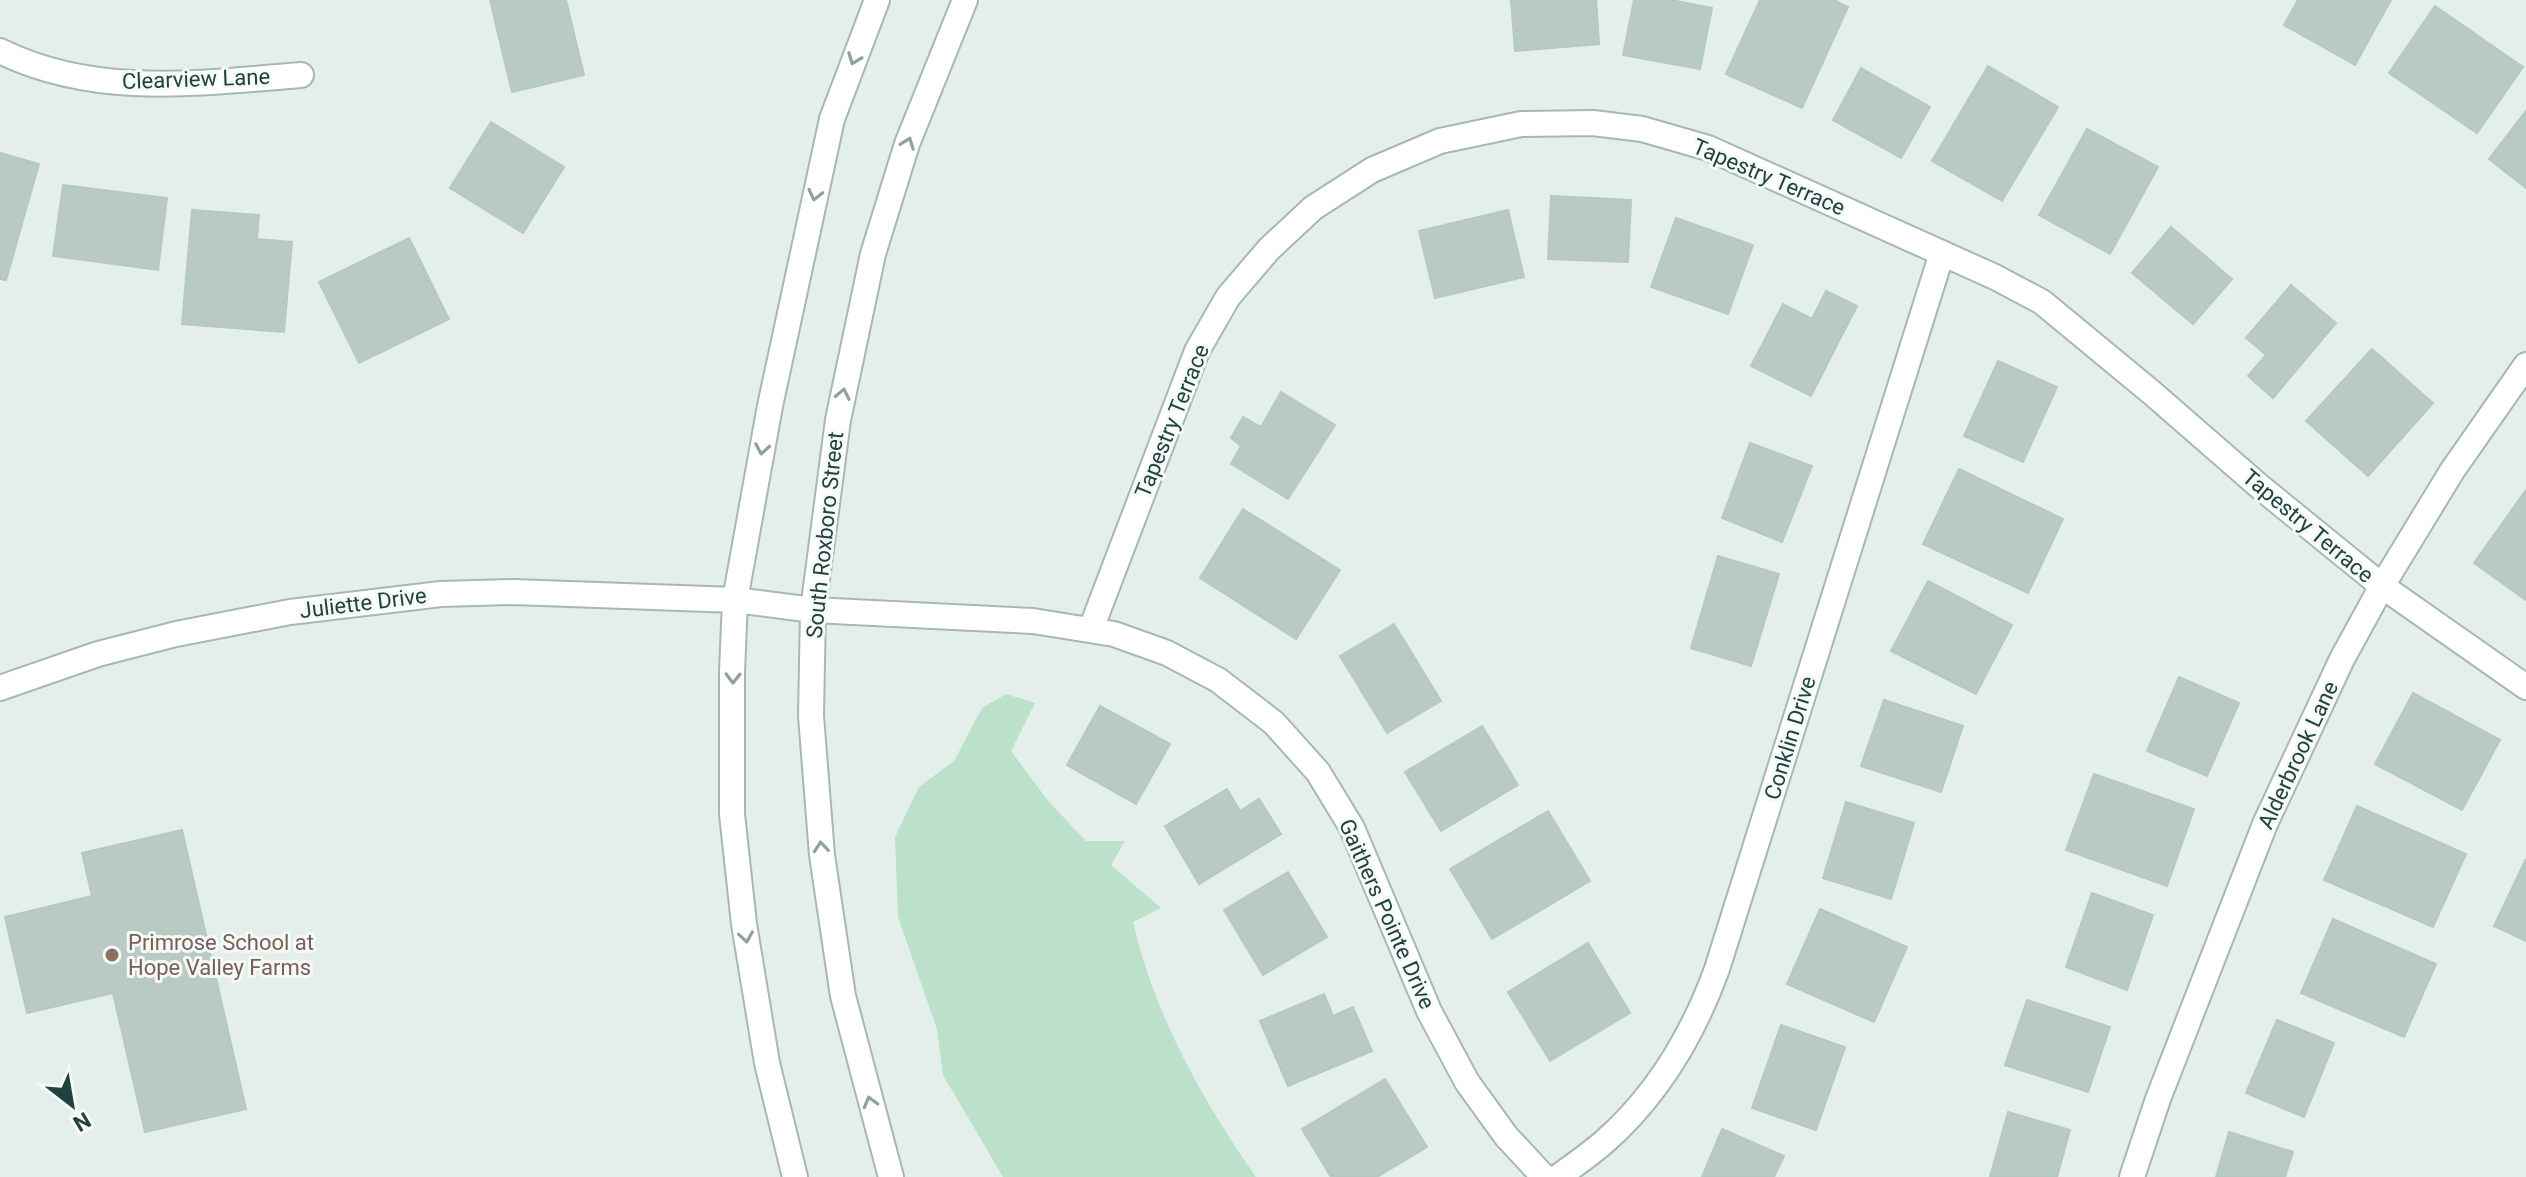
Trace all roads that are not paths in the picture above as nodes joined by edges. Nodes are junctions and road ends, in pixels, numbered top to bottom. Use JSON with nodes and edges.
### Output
{"nodes":[{"id":1,"x":877,"y":0,"type":"edge"},
{"id":2,"x":965,"y":0,"type":"edge"},
{"id":3,"x":0,"y":51,"type":"edge"},
{"id":4,"x":301,"y":75,"type":"dead end"},
{"id":5,"x":1942,"y":253,"type":"junction"},
{"id":6,"x":2526,"y":365,"type":"edge"},
{"id":7,"x":2382,"y":586,"type":"junction"},
{"id":8,"x":735,"y":600,"type":"junction"},
{"id":9,"x":813,"y":610,"type":"junction"},
{"id":10,"x":1091,"y":629,"type":"junction"},
{"id":11,"x":2526,"y":687,"type":"edge"},
{"id":12,"x":0,"y":688,"type":"edge"},
{"id":13,"x":795,"y":1177,"type":"edge"},
{"id":14,"x":891,"y":1177,"type":"edge"},
{"id":15,"x":1544,"y":1177,"type":"edge"},
{"id":16,"x":1558,"y":1177,"type":"edge"},
{"id":17,"x":2132,"y":1177,"type":"edge"}],
"edges":[{"from":1,"to":8,"type":"street","one_way":true},
{"from":9,"to":2,"type":"street","name":"South Roxboro Street","one_way":true},
{"from":3,"to":4,"type":"street","name":"Clearview Lane"},
{"from":5,"to":7,"type":"street","name":"Tapestry Terrace"},
{"from":5,"to":10,"type":"street","name":"Tapestry Terrace"},
{"from":5,"to":16,"type":"street","name":"Conklin Drive"},
{"from":6,"to":7,"type":"street","name":"Alderbrook Lane"},
{"from":7,"to":11,"type":"street","name":"Tapestry Terrace"},
{"from":7,"to":17,"type":"street","name":"Alderbrook Lane"},
{"from":8,"to":9,"type":"street","name":"Gaithers Pointe Drive"},
{"from":8,"to":12,"type":"street","name":"Juliette Drive"},
{"from":8,"to":13,"type":"street","one_way":true},
{"from":9,"to":10,"type":"street","name":"Gaithers Pointe Drive"},
{"from":14,"to":9,"type":"street","name":"South Roxboro Street","one_way":true},
{"from":10,"to":15,"type":"street","name":"Gaithers Pointe Drive"}]}
